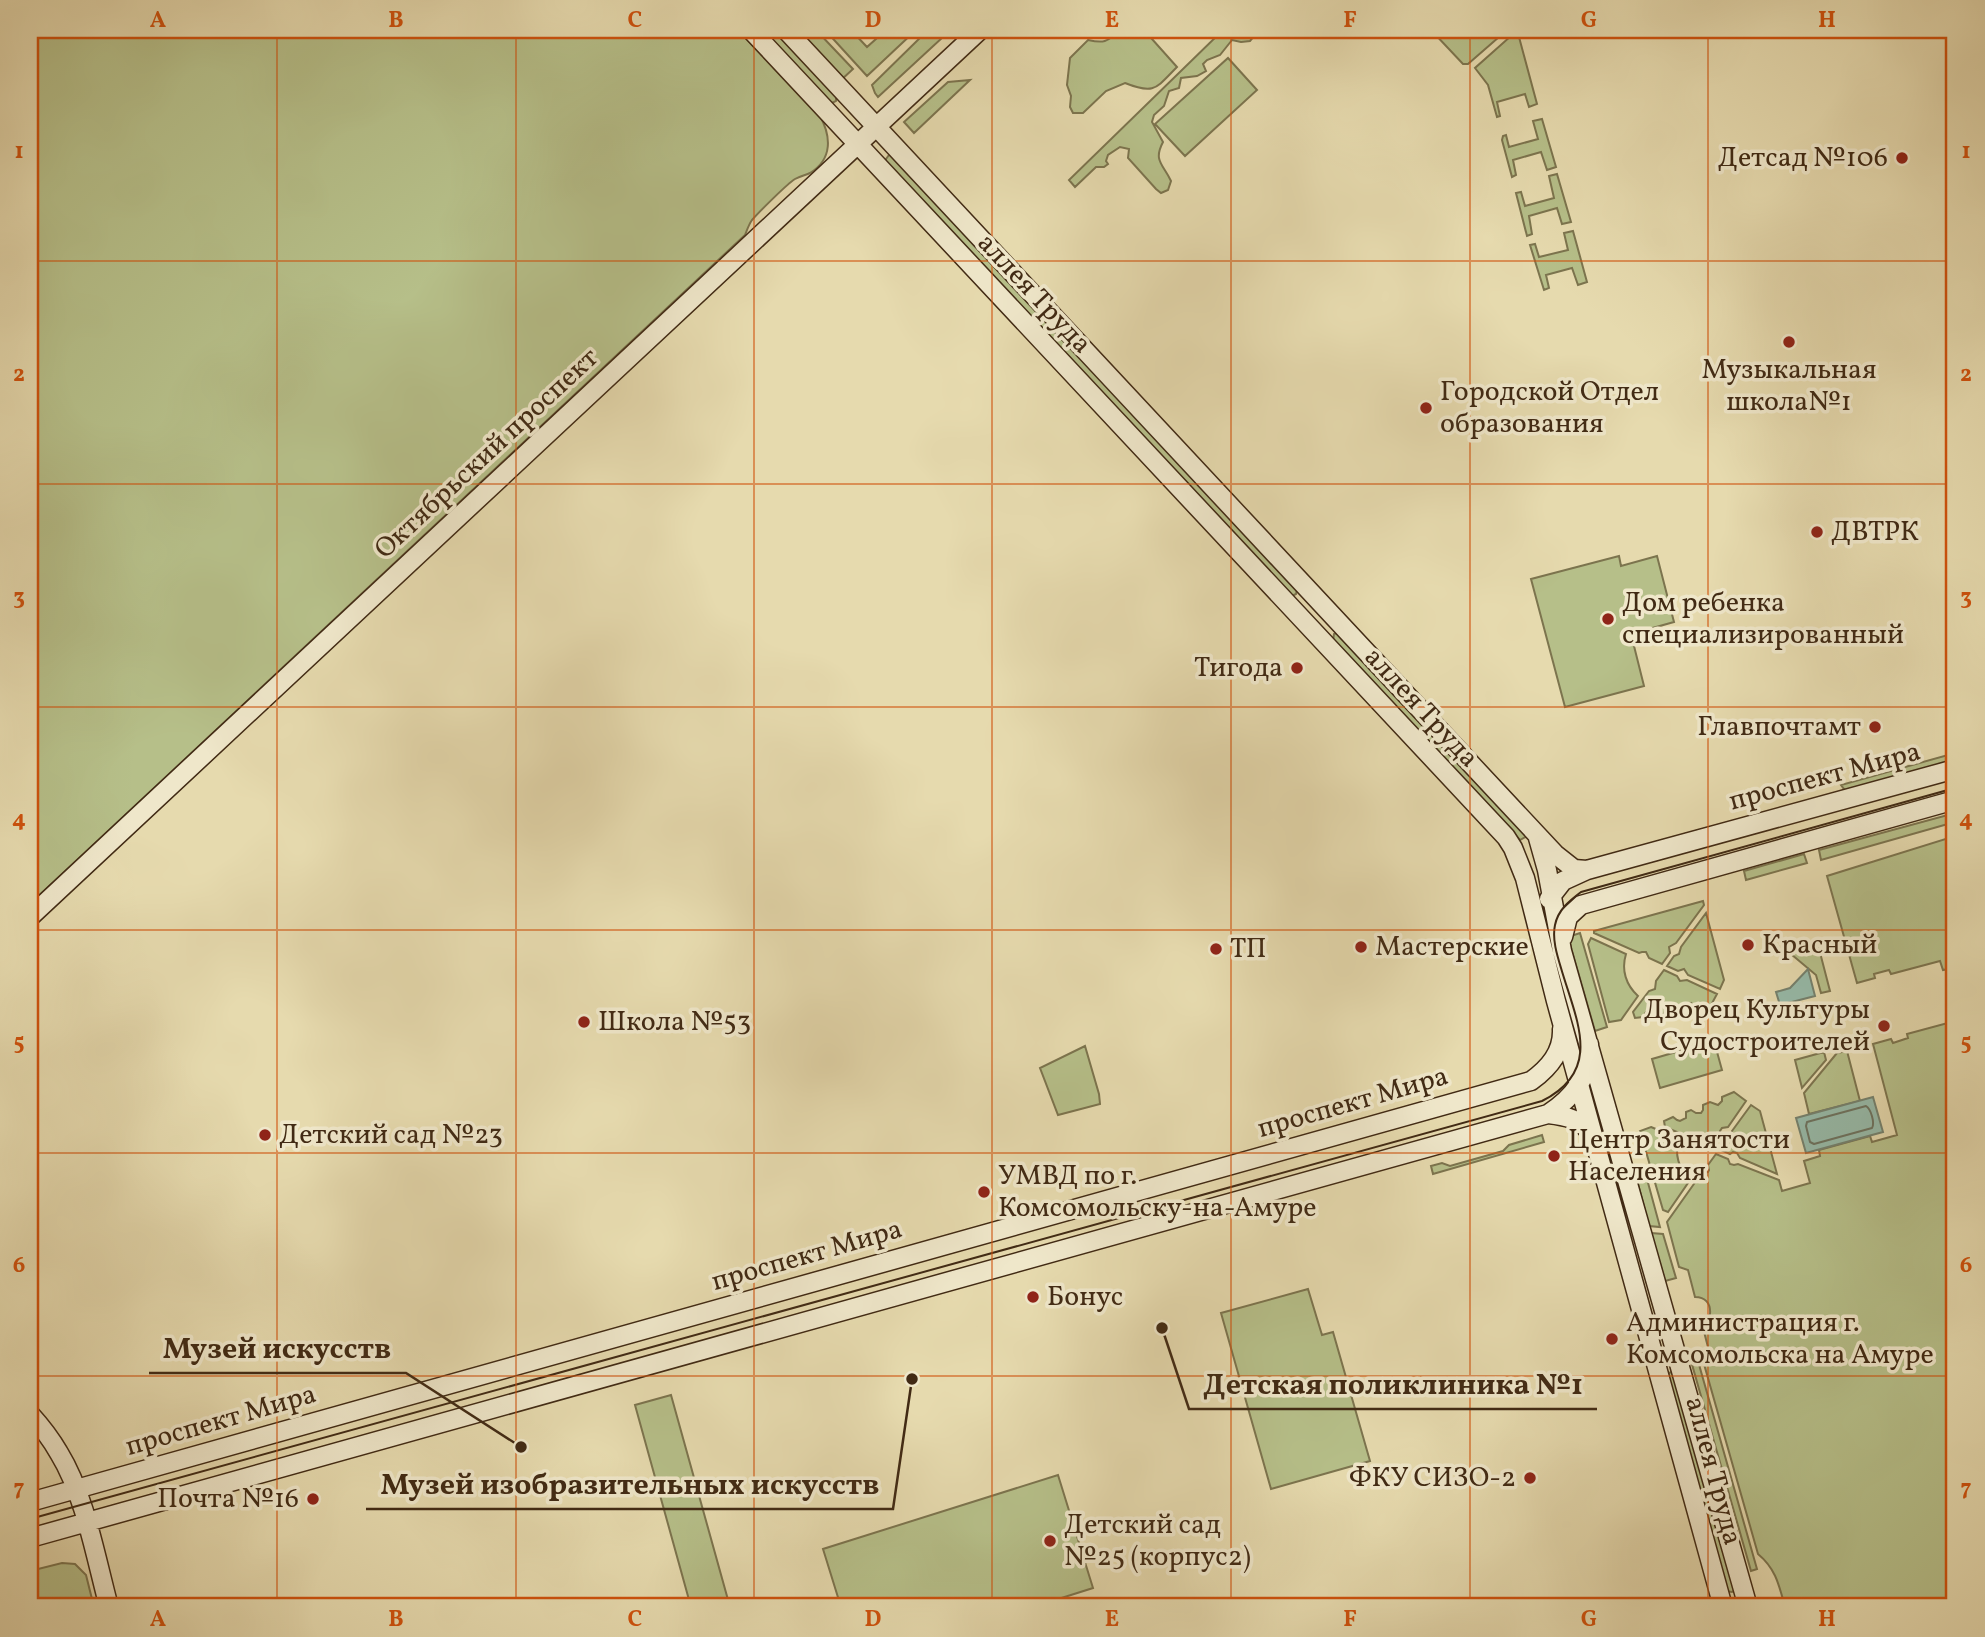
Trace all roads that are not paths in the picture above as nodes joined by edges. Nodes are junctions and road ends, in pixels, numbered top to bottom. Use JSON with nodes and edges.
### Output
{"nodes":[{"id":1,"x":751,"y":30,"type":"edge"},
{"id":2,"x":786,"y":30,"type":"edge"},
{"id":3,"x":980,"y":30,"type":"edge"},
{"id":4,"x":877,"y":126,"type":"junction"},
{"id":5,"x":858,"y":144,"type":"junction"},
{"id":6,"x":1955,"y":769,"type":"edge"},
{"id":7,"x":1955,"y":800,"type":"edge"},
{"id":8,"x":1536,"y":833,"type":"junction"},
{"id":9,"x":1587,"y":870,"type":"junction"},
{"id":10,"x":1552,"y":894,"type":"junction"},
{"id":11,"x":30,"y":918,"type":"edge"},
{"id":12,"x":1562,"y":951,"type":"junction"},
{"id":13,"x":1545,"y":957,"type":"junction"},
{"id":14,"x":1562,"y":1022,"type":"junction"},
{"id":15,"x":1589,"y":1044,"type":"junction"},
{"id":16,"x":1579,"y":1084,"type":"junction"},
{"id":17,"x":1548,"y":1114,"type":"junction"},
{"id":18,"x":1593,"y":1136,"type":"junction"},
{"id":19,"x":1667,"y":1320,"type":"junction"},
{"id":20,"x":1646,"y":1326,"type":"junction"},
{"id":21,"x":30,"y":1414,"type":"edge"},
{"id":22,"x":76,"y":1489,"type":"junction"},
{"id":23,"x":30,"y":1502,"type":"edge"},
{"id":24,"x":86,"y":1522,"type":"junction"},
{"id":25,"x":30,"y":1538,"type":"edge"},
{"id":26,"x":109,"y":1607,"type":"edge"},
{"id":27,"x":1723,"y":1607,"type":"edge"},
{"id":28,"x":1748,"y":1607,"type":"edge"}],
"edges":[{"from":1,"to":5,"type":"main road","name":"аллея Труда"},
{"from":2,"to":4,"type":"main road","name":"аллея Труда"},
{"from":3,"to":4,"type":"main road","name":"Октябрьский проспект"},
{"from":4,"to":5,"type":"main road","name":"Октябрьский проспект"},
{"from":4,"to":8,"type":"main road","name":"аллея Труда"},
{"from":5,"to":11,"type":"main road","name":"Октябрьский проспект"},
{"from":5,"to":13,"type":"main road","name":"аллея Труда"},
{"from":6,"to":9,"type":"main road","name":"проспект Мира"},
{"from":7,"to":12,"type":"main road","name":"проспект Мира"},
{"from":8,"to":9,"type":"main road"},
{"from":8,"to":10,"type":"main road","name":"аллея Труда"},
{"from":9,"to":10,"type":"main road","name":"проспект Мира"},
{"from":10,"to":12,"type":"main road","name":"аллея Труда"},
{"from":10,"to":13,"type":"main road"},
{"from":12,"to":15,"type":"main road","name":"аллея Труда"},
{"from":13,"to":14,"type":"main road","name":"аллея Труда"},
{"from":14,"to":16,"type":"main road","name":"аллея Труда"},
{"from":14,"to":22,"type":"main road","name":"проспект Мира"},
{"from":15,"to":16,"type":"main road"},
{"from":15,"to":19,"type":"main road","name":"аллея Труда"},
{"from":16,"to":17,"type":"main road"},
{"from":16,"to":18,"type":"main road","name":"аллея Труда"},
{"from":17,"to":18,"type":"main road"},
{"from":17,"to":24,"type":"main road"},
{"from":18,"to":20,"type":"main road","name":"аллея Труда"},
{"from":19,"to":20,"type":"main road"},
{"from":19,"to":28,"type":"main road","name":"аллея Труда"},
{"from":20,"to":27,"type":"main road","name":"аллея Труда"},
{"from":21,"to":22,"type":"main road"},
{"from":22,"to":23,"type":"main road","name":"проспект Мира"},
{"from":22,"to":24,"type":"main road"},
{"from":24,"to":25,"type":"main road"},
{"from":24,"to":26,"type":"main road"}]}
